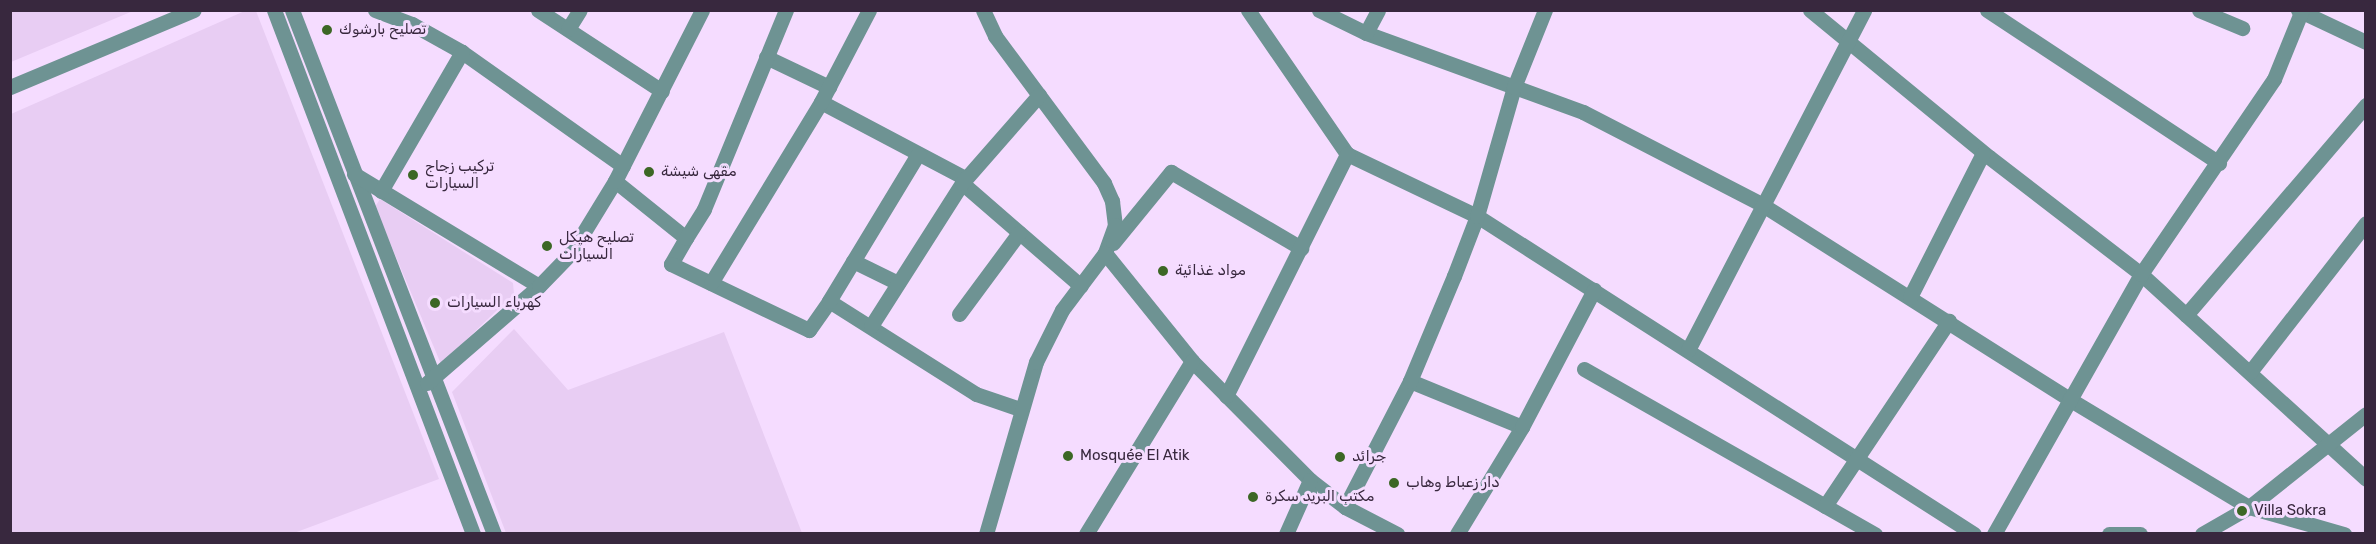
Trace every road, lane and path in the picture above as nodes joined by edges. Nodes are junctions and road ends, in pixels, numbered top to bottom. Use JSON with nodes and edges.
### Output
{"nodes":[{"id":1,"x":194,"y":10,"type":"edge"},
{"id":2,"x":274,"y":10,"type":"edge"},
{"id":3,"x":292,"y":10,"type":"edge"},
{"id":4,"x":375,"y":10,"type":"edge"},
{"id":5,"x":538,"y":10,"type":"edge"},
{"id":6,"x":580,"y":10,"type":"edge"},
{"id":7,"x":702,"y":10,"type":"edge"},
{"id":8,"x":786,"y":10,"type":"edge"},
{"id":9,"x":983,"y":10,"type":"edge"},
{"id":10,"x":1248,"y":10,"type":"edge"},
{"id":11,"x":1319,"y":10,"type":"edge"},
{"id":12,"x":1378,"y":10,"type":"edge"},
{"id":13,"x":1545,"y":10,"type":"edge"},
{"id":14,"x":1810,"y":10,"type":"edge"},
{"id":15,"x":1864,"y":10,"type":"edge"},
{"id":16,"x":1987,"y":10,"type":"edge"},
{"id":17,"x":2199,"y":10,"type":"edge"},
{"id":18,"x":2300,"y":11,"type":"edge"},
{"id":19,"x":865,"y":12,"type":"edge"},
{"id":20,"x":2242,"y":28,"type":"dead end"},
{"id":21,"x":568,"y":29,"type":"junction"},
{"id":22,"x":1366,"y":33,"type":"junction"},
{"id":23,"x":1849,"y":40,"type":"junction"},
{"id":24,"x":2366,"y":42,"type":"edge"},
{"id":25,"x":462,"y":52,"type":"junction"},
{"id":26,"x":766,"y":57,"type":"junction"},
{"id":27,"x":10,"y":87,"type":"edge"},
{"id":28,"x":829,"y":87,"type":"junction"},
{"id":29,"x":1514,"y":87,"type":"junction"},
{"id":30,"x":662,"y":91,"type":"junction"},
{"id":31,"x":1039,"y":95,"type":"junction"},
{"id":32,"x":821,"y":102,"type":"junction"},
{"id":33,"x":2366,"y":105,"type":"edge"},
{"id":34,"x":918,"y":153,"type":"junction"},
{"id":35,"x":1983,"y":153,"type":"junction"},
{"id":36,"x":1347,"y":154,"type":"junction"},
{"id":37,"x":2219,"y":163,"type":"junction"},
{"id":38,"x":623,"y":166,"type":"junction"},
{"id":39,"x":354,"y":174,"type":"junction"},
{"id":40,"x":615,"y":181,"type":"junction"},
{"id":41,"x":964,"y":181,"type":"junction"},
{"id":42,"x":381,"y":191,"type":"junction"},
{"id":43,"x":1761,"y":204,"type":"junction"},
{"id":44,"x":1477,"y":216,"type":"junction"},
{"id":45,"x":2366,"y":223,"type":"edge"},
{"id":46,"x":1019,"y":233,"type":"junction"},
{"id":47,"x":687,"y":238,"type":"junction"},
{"id":48,"x":1301,"y":248,"type":"junction"},
{"id":49,"x":1107,"y":251,"type":"junction"},
{"id":50,"x":853,"y":261,"type":"junction"},
{"id":51,"x":2141,"y":274,"type":"junction"},
{"id":52,"x":898,"y":283,"type":"junction"},
{"id":53,"x":711,"y":284,"type":"junction"},
{"id":54,"x":539,"y":286,"type":"junction"},
{"id":55,"x":1081,"y":286,"type":"junction"},
{"id":56,"x":1594,"y":290,"type":"junction"},
{"id":57,"x":1910,"y":297,"type":"junction"},
{"id":58,"x":829,"y":301,"type":"junction"},
{"id":59,"x":959,"y":314,"type":"dead end"},
{"id":60,"x":2186,"y":315,"type":"junction"},
{"id":61,"x":1949,"y":321,"type":"junction"},
{"id":62,"x":871,"y":326,"type":"junction"},
{"id":63,"x":1688,"y":350,"type":"junction"},
{"id":64,"x":1192,"y":361,"type":"junction"},
{"id":65,"x":1584,"y":369,"type":"dead end"},
{"id":66,"x":2250,"y":372,"type":"junction"},
{"id":67,"x":434,"y":379,"type":"junction"},
{"id":68,"x":1410,"y":381,"type":"junction"},
{"id":69,"x":417,"y":389,"type":"junction"},
{"id":70,"x":1226,"y":396,"type":"junction"},
{"id":71,"x":2069,"y":399,"type":"junction"},
{"id":72,"x":1020,"y":409,"type":"junction"},
{"id":73,"x":2366,"y":414,"type":"edge"},
{"id":74,"x":1522,"y":427,"type":"junction"},
{"id":75,"x":2329,"y":444,"type":"junction"},
{"id":76,"x":1855,"y":460,"type":"junction"},
{"id":77,"x":2366,"y":479,"type":"edge"},
{"id":78,"x":1310,"y":480,"type":"junction"},
{"id":79,"x":1825,"y":506,"type":"junction"},
{"id":80,"x":1345,"y":507,"type":"junction"},
{"id":81,"x":2249,"y":507,"type":"junction"},
{"id":82,"x":473,"y":534,"type":"edge"},
{"id":83,"x":494,"y":534,"type":"edge"},
{"id":84,"x":986,"y":534,"type":"edge"},
{"id":85,"x":1086,"y":534,"type":"edge"},
{"id":86,"x":1286,"y":534,"type":"edge"},
{"id":87,"x":1396,"y":534,"type":"edge"},
{"id":88,"x":1457,"y":534,"type":"edge"},
{"id":89,"x":1875,"y":534,"type":"edge"},
{"id":90,"x":1974,"y":534,"type":"edge"},
{"id":91,"x":1994,"y":534,"type":"edge"},
{"id":92,"x":2109,"y":534,"type":"edge"},
{"id":93,"x":2140,"y":534,"type":"edge"},
{"id":94,"x":2202,"y":534,"type":"edge"},
{"id":95,"x":2344,"y":534,"type":"edge"}],
"edges":[{"from":1,"to":27,"type":"street"},
{"from":2,"to":69,"type":"street"},
{"from":3,"to":39,"type":"street"},
{"from":4,"to":25,"type":"street"},
{"from":5,"to":21,"type":"street"},
{"from":6,"to":21,"type":"street"},
{"from":7,"to":30,"type":"street"},
{"from":8,"to":26,"type":"street"},
{"from":9,"to":31,"type":"street"},
{"from":10,"to":36,"type":"street"},
{"from":11,"to":22,"type":"street"},
{"from":12,"to":22,"type":"street"},
{"from":13,"to":29,"type":"street"},
{"from":14,"to":23,"type":"street"},
{"from":15,"to":23,"type":"street"},
{"from":16,"to":37,"type":"street"},
{"from":17,"to":20,"type":"street"},
{"from":18,"to":24,"type":"street"},
{"from":18,"to":37,"type":"street"},
{"from":19,"to":28,"type":"street"},
{"from":21,"to":30,"type":"street"},
{"from":22,"to":29,"type":"street"},
{"from":23,"to":35,"type":"street"},
{"from":23,"to":43,"type":"street"},
{"from":25,"to":38,"type":"street"},
{"from":25,"to":42,"type":"street"},
{"from":26,"to":28,"type":"street"},
{"from":26,"to":47,"type":"street"},
{"from":28,"to":32,"type":"street"},
{"from":29,"to":43,"type":"street"},
{"from":29,"to":44,"type":"street"},
{"from":30,"to":38,"type":"street"},
{"from":31,"to":41,"type":"street"},
{"from":31,"to":49,"type":"street"},
{"from":32,"to":34,"type":"street"},
{"from":32,"to":53,"type":"street"},
{"from":33,"to":60,"type":"street"},
{"from":34,"to":41,"type":"street"},
{"from":34,"to":50,"type":"street"},
{"from":35,"to":51,"type":"street"},
{"from":35,"to":57,"type":"street"},
{"from":36,"to":44,"type":"street"},
{"from":36,"to":48,"type":"street"},
{"from":37,"to":51,"type":"street"},
{"from":38,"to":40,"type":"street"},
{"from":39,"to":42,"type":"street"},
{"from":39,"to":67,"type":"street"},
{"from":40,"to":47,"type":"street"},
{"from":40,"to":54,"type":"street"},
{"from":41,"to":46,"type":"street"},
{"from":41,"to":52,"type":"street"},
{"from":42,"to":54,"type":"street"},
{"from":43,"to":57,"type":"street"},
{"from":43,"to":63,"type":"street"},
{"from":44,"to":56,"type":"street"},
{"from":44,"to":68,"type":"street"},
{"from":45,"to":66,"type":"street"},
{"from":46,"to":55,"type":"street"},
{"from":46,"to":59,"type":"street"},
{"from":47,"to":53,"type":"street"},
{"from":48,"to":49,"type":"street"},
{"from":48,"to":70,"type":"street"},
{"from":49,"to":55,"type":"street"},
{"from":49,"to":64,"type":"street"},
{"from":50,"to":52,"type":"street"},
{"from":50,"to":58,"type":"street"},
{"from":51,"to":60,"type":"street"},
{"from":51,"to":71,"type":"street"},
{"from":52,"to":62,"type":"street"},
{"from":53,"to":58,"type":"street"},
{"from":54,"to":67,"type":"street"},
{"from":55,"to":72,"type":"street"},
{"from":56,"to":63,"type":"street"},
{"from":56,"to":74,"type":"street"},
{"from":57,"to":61,"type":"street"},
{"from":58,"to":62,"type":"street"},
{"from":60,"to":66,"type":"street"},
{"from":61,"to":71,"type":"street"},
{"from":61,"to":76,"type":"street"},
{"from":62,"to":72,"type":"street"},
{"from":63,"to":76,"type":"street"},
{"from":64,"to":70,"type":"street"},
{"from":64,"to":85,"type":"street"},
{"from":65,"to":79,"type":"street"},
{"from":66,"to":75,"type":"street"},
{"from":67,"to":69,"type":"street"},
{"from":67,"to":83,"type":"street"},
{"from":68,"to":74,"type":"street"},
{"from":68,"to":80,"type":"street"},
{"from":69,"to":82,"type":"street"},
{"from":70,"to":78,"type":"street"},
{"from":71,"to":81,"type":"street"},
{"from":71,"to":91,"type":"street"},
{"from":72,"to":84,"type":"street"},
{"from":73,"to":75,"type":"street"},
{"from":74,"to":88,"type":"street"},
{"from":75,"to":77,"type":"street"},
{"from":75,"to":81,"type":"street"},
{"from":76,"to":79,"type":"street"},
{"from":76,"to":90,"type":"street"},
{"from":78,"to":80,"type":"street"},
{"from":78,"to":86,"type":"street"},
{"from":79,"to":89,"type":"street"},
{"from":80,"to":87,"type":"street"},
{"from":81,"to":94,"type":"street"},
{"from":81,"to":95,"type":"street"},
{"from":92,"to":93,"type":"street"}]}
